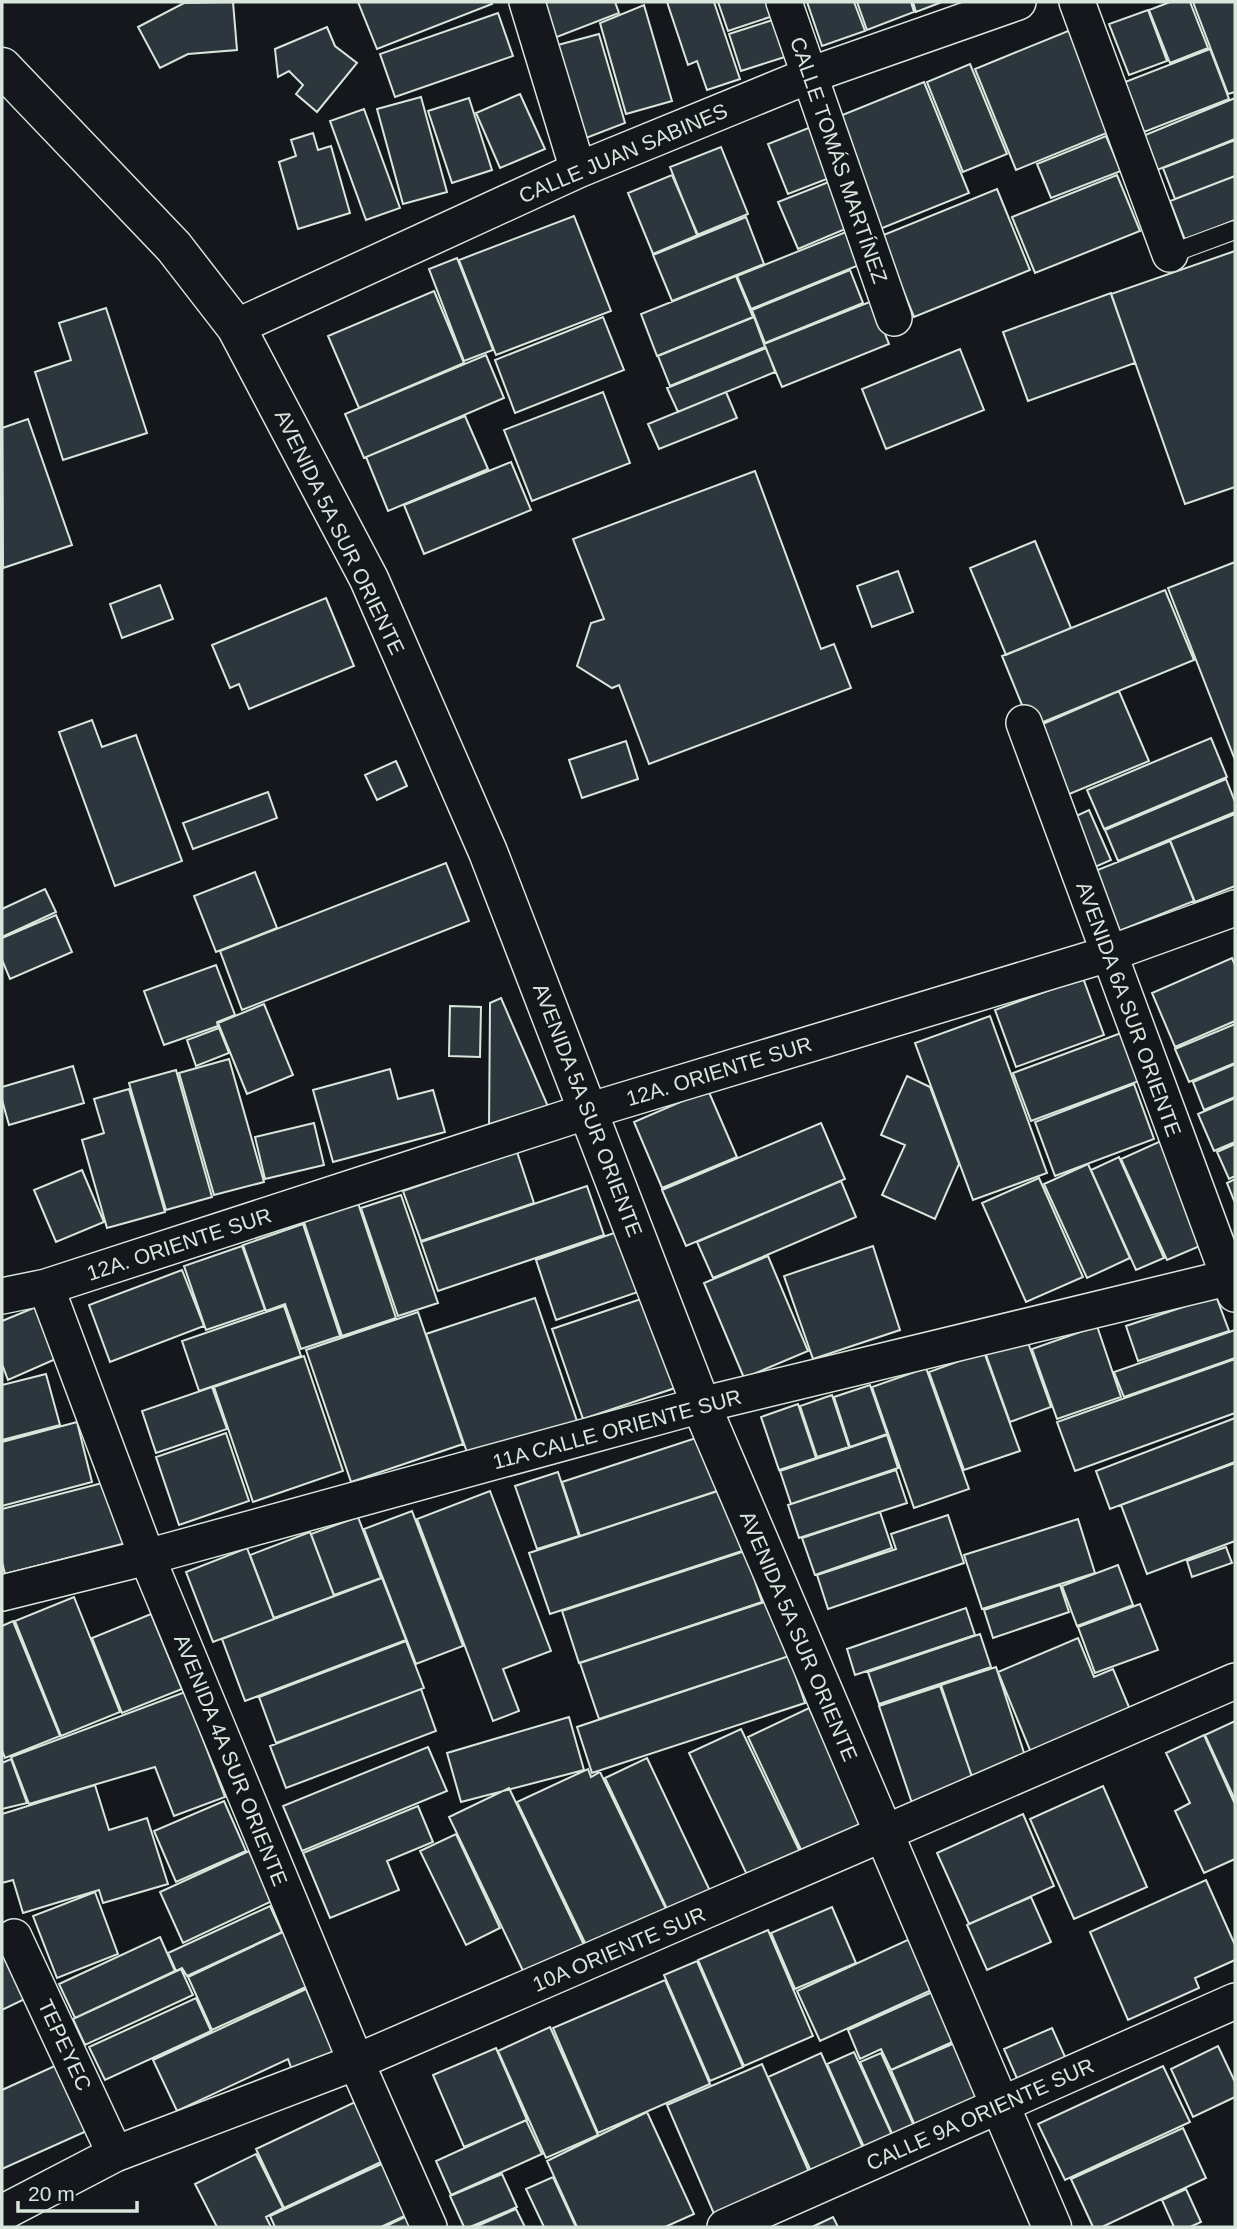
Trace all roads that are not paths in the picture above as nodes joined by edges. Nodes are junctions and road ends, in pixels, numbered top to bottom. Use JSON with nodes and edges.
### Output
{"nodes":[{"id":1,"x":527,"y":2,"type":"edge"},
{"id":2,"x":784,"y":2,"type":"edge"},
{"id":3,"x":1018,"y":2,"type":"edge"},
{"id":4,"x":1077,"y":2,"type":"edge"},
{"id":5,"x":2,"y":67,"type":"edge"},
{"id":6,"x":810,"y":75,"type":"junction"},
{"id":7,"x":578,"y":170,"type":"junction"},
{"id":8,"x":1235,"y":230,"type":"edge"},
{"id":9,"x":1170,"y":254,"type":"joint"},
{"id":10,"x":894,"y":318,"type":"dead end"},
{"id":11,"x":236,"y":327,"type":"junction"},
{"id":12,"x":1024,"y":723,"type":"dead end"},
{"id":13,"x":1235,"y":908,"type":"edge"},
{"id":14,"x":1108,"y":954,"type":"junction"},
{"id":15,"x":588,"y":1111,"type":"junction"},
{"id":16,"x":1233,"y":1282,"type":"edge"},
{"id":17,"x":46,"y":1287,"type":"junction"},
{"id":18,"x":2,"y":1296,"type":"edge"},
{"id":19,"x":701,"y":1405,"type":"junction"},
{"id":20,"x":147,"y":1557,"type":"junction"},
{"id":21,"x":2,"y":1593,"type":"edge"},
{"id":22,"x":1235,"y":1681,"type":"edge"},
{"id":23,"x":883,"y":1835,"type":"junction"},
{"id":24,"x":14,"y":1937,"type":"dead end"},
{"id":25,"x":1235,"y":2001,"type":"edge"},
{"id":26,"x":356,"y":2062,"type":"junction"},
{"id":27,"x":999,"y":2106,"type":"junction"},
{"id":28,"x":115,"y":2154,"type":"junction"},
{"id":29,"x":2,"y":2213,"type":"edge"},
{"id":30,"x":429,"y":2227,"type":"edge"},
{"id":31,"x":725,"y":2227,"type":"edge"},
{"id":32,"x":1052,"y":2227,"type":"edge"}],
"edges":[{"from":1,"to":7,"type":"street"},
{"from":2,"to":6,"type":"street","name":"CALLE TOMÁS MARTÍNEZ"},
{"from":3,"to":6,"type":"street","name":"CALLE JUAN SABINES"},
{"from":4,"to":9,"type":"street"},
{"from":5,"to":11,"type":"street","name":"AVENIDA 5A SUR ORIENTE"},
{"from":6,"to":7,"type":"street","name":"CALLE JUAN SABINES"},
{"from":6,"to":10,"type":"street","name":"CALLE TOMÁS MARTÍNEZ"},
{"from":7,"to":11,"type":"street","name":"CALLE JUAN SABINES"},
{"from":8,"to":9,"type":"lane"},
{"from":11,"to":15,"type":"street","name":"AVENIDA 5A SUR ORIENTE"},
{"from":12,"to":14,"type":"street","name":"AVENIDA 6A SUR ORIENTE"},
{"from":13,"to":14,"type":"street","name":"12A. ORIENTE SUR"},
{"from":14,"to":15,"type":"street","name":"12A. ORIENTE SUR"},
{"from":14,"to":16,"type":"street","name":"AVENIDA 6A SUR ORIENTE"},
{"from":15,"to":17,"type":"street","name":"12A. ORIENTE SUR"},
{"from":15,"to":19,"type":"street","name":"AVENIDA 5A SUR ORIENTE"},
{"from":16,"to":19,"type":"street","name":"11A CALLE ORIENTE SUR"},
{"from":17,"to":18,"type":"street","name":"12A. ORIENTE SUR"},
{"from":17,"to":20,"type":"street","name":"AVENIDA 4A SUR ORIENTE"},
{"from":19,"to":20,"type":"street","name":"11A CALLE ORIENTE SUR"},
{"from":19,"to":23,"type":"street","name":"AVENIDA 5A SUR ORIENTE"},
{"from":20,"to":21,"type":"street","name":"11A CALLE ORIENTE SUR"},
{"from":20,"to":26,"type":"street","name":"AVENIDA 4A SUR ORIENTE"},
{"from":22,"to":23,"type":"street","name":"10A ORIENTE SUR"},
{"from":23,"to":26,"type":"street","name":"10A ORIENTE SUR"},
{"from":23,"to":27,"type":"street","name":"AVENIDA 5A SUR ORIENTE"},
{"from":24,"to":28,"type":"street","name":"TEPEYEC"},
{"from":25,"to":27,"type":"street","name":"CALLE 9A ORIENTE SUR"},
{"from":26,"to":28,"type":"street","name":"10A ORIENTE SUR"},
{"from":26,"to":30,"type":"street","name":"AVENIDA 4A SUR ORIENTE"},
{"from":27,"to":31,"type":"street","name":"CALLE 9A ORIENTE SUR"},
{"from":27,"to":32,"type":"street","name":"AVENIDA 5A SUR ORIENTE"},
{"from":28,"to":29,"type":"street","name":"10A ORIENTE SUR"}]}
